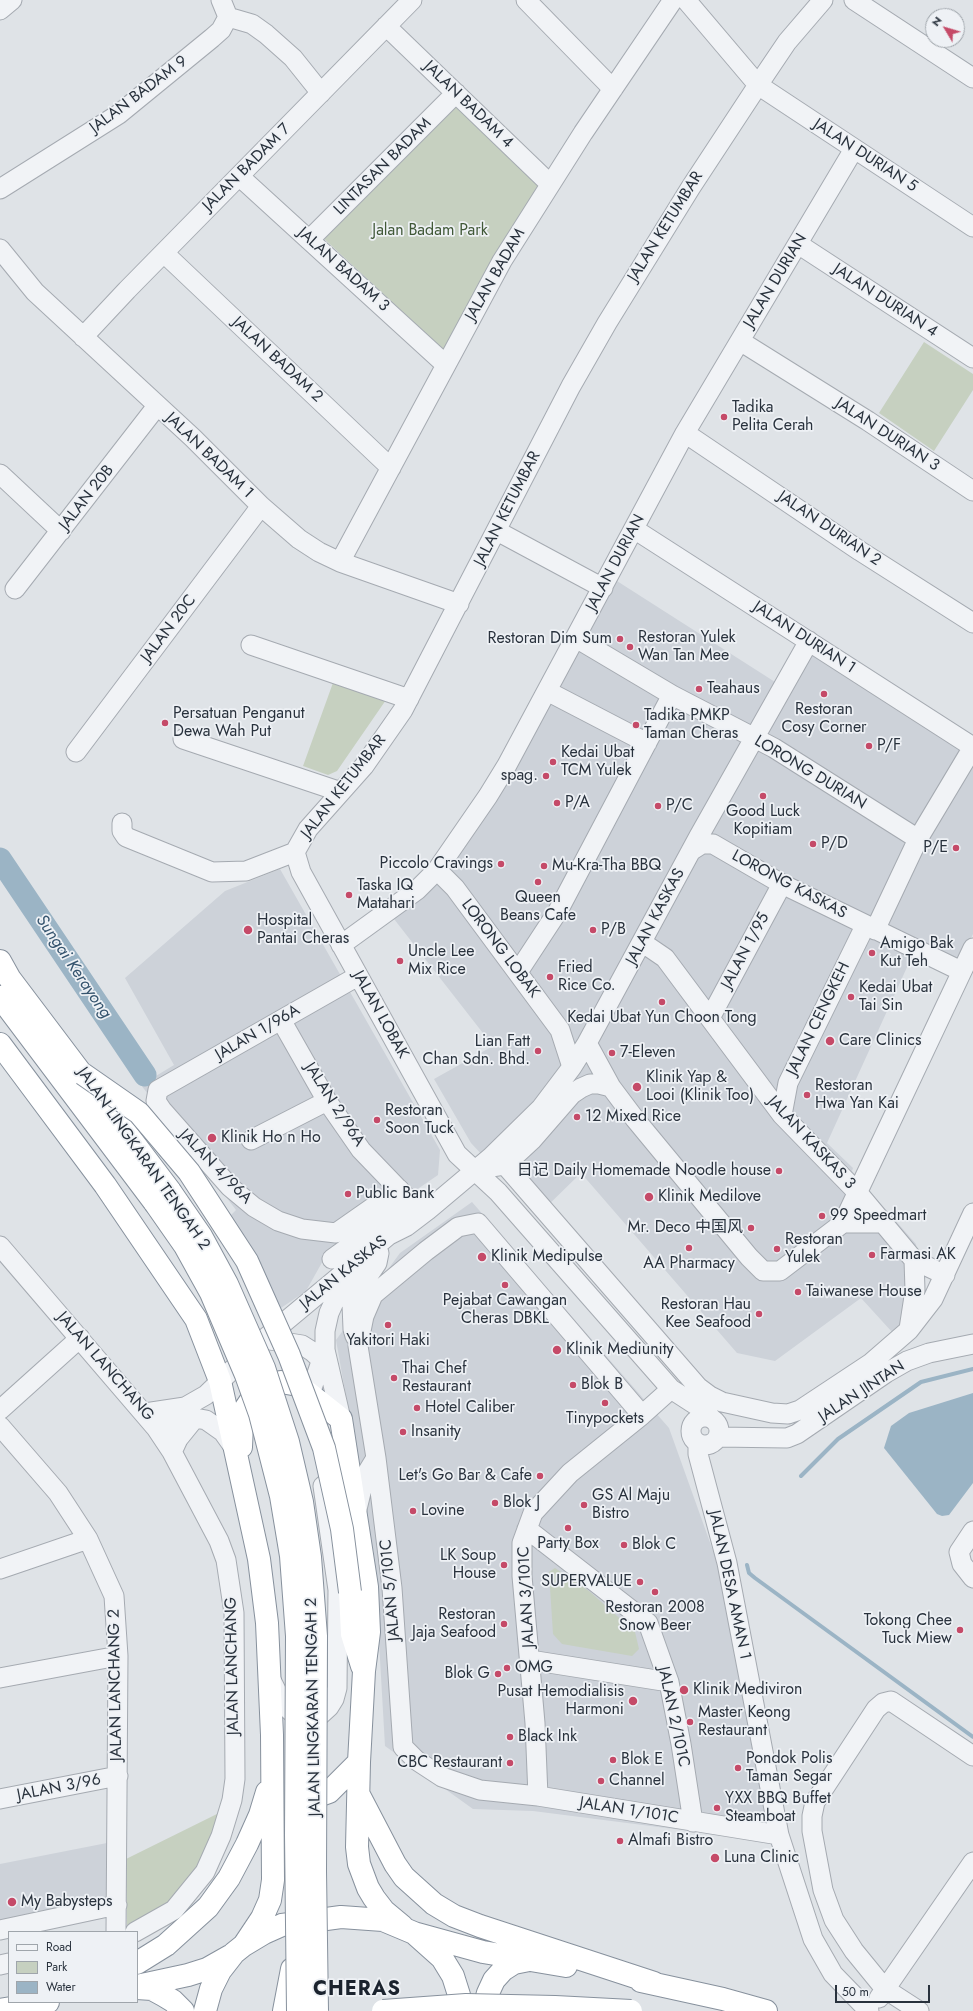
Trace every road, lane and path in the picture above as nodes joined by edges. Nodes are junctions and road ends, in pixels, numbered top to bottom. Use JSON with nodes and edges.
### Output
{"nodes":[{"id":1,"x":12,"y":0,"type":"edge"},
{"id":2,"x":412,"y":0,"type":"edge"},
{"id":3,"x":526,"y":0,"type":"edge"},
{"id":4,"x":672,"y":0,"type":"edge"},
{"id":5,"x":686,"y":0,"type":"edge"},
{"id":6,"x":823,"y":0,"type":"edge"},
{"id":7,"x":854,"y":0,"type":"edge"},
{"id":8,"x":0,"y":10,"type":"edge"},
{"id":9,"x":231,"y":13,"type":"edge"},
{"id":10,"x":386,"y":26,"type":"junction"},
{"id":11,"x":973,"y":78,"type":"edge"},
{"id":12,"x":758,"y":86,"type":"junction"},
{"id":13,"x":612,"y":89,"type":"junction"},
{"id":14,"x":321,"y":93,"type":"junction"},
{"id":15,"x":456,"y":93,"type":"junction"},
{"id":16,"x":854,"y":149,"type":"junction"},
{"id":17,"x":239,"y":176,"type":"junction"},
{"id":18,"x":550,"y":184,"type":"junction"},
{"id":19,"x":0,"y":189,"type":"edge"},
{"id":20,"x":973,"y":227,"type":"edge"},
{"id":21,"x":309,"y":240,"type":"junction"},
{"id":22,"x":798,"y":244,"type":"junction"},
{"id":23,"x":0,"y":249,"type":"edge"},
{"id":24,"x":164,"y":253,"type":"junction"},
{"id":25,"x":84,"y":337,"type":"junction"},
{"id":26,"x":740,"y":341,"type":"junction"},
{"id":27,"x":973,"y":358,"type":"edge"},
{"id":28,"x":446,"y":364,"type":"junction"},
{"id":29,"x":157,"y":406,"type":"junction"},
{"id":30,"x":685,"y":433,"type":"junction"},
{"id":31,"x":391,"y":468,"type":"junction"},
{"id":32,"x":0,"y":474,"type":"edge"},
{"id":33,"x":973,"y":491,"type":"edge"},
{"id":34,"x":261,"y":506,"type":"junction"},
{"id":35,"x":634,"y":529,"type":"junction"},
{"id":36,"x":61,"y":531,"type":"junction"},
{"id":37,"x":497,"y":531,"type":"junction"},
{"id":38,"x":340,"y":562,"type":"junction"},
{"id":39,"x":603,"y":588,"type":"junction"},
{"id":40,"x":15,"y":589,"type":"dead end"},
{"id":41,"x":459,"y":604,"type":"junction"},
{"id":42,"x":973,"y":623,"type":"edge"},
{"id":43,"x":576,"y":638,"type":"junction"},
{"id":44,"x":809,"y":641,"type":"junction"},
{"id":45,"x":251,"y":645,"type":"dead end"},
{"id":46,"x":547,"y":691,"type":"junction"},
{"id":47,"x":672,"y":695,"type":"junction"},
{"id":48,"x":409,"y":699,"type":"junction"},
{"id":49,"x":183,"y":739,"type":"dead end"},
{"id":50,"x":753,"y":739,"type":"junction"},
{"id":51,"x":647,"y":743,"type":"junction"},
{"id":52,"x":973,"y":747,"type":"edge"},
{"id":53,"x":76,"y":752,"type":"dead end"},
{"id":54,"x":341,"y":792,"type":"junction"},
{"id":55,"x":708,"y":820,"type":"junction"},
{"id":56,"x":122,"y":823,"type":"dead end"},
{"id":57,"x":918,"y":839,"type":"junction"},
{"id":58,"x":713,"y":844,"type":"junction"},
{"id":59,"x":691,"y":851,"type":"junction"},
{"id":60,"x":295,"y":852,"type":"junction"},
{"id":61,"x":437,"y":870,"type":"junction"},
{"id":62,"x":782,"y":884,"type":"junction"},
{"id":63,"x":870,"y":928,"type":"junction"},
{"id":64,"x":643,"y":943,"type":"junction"},
{"id":65,"x":341,"y":945,"type":"junction"},
{"id":66,"x":973,"y":948,"type":"edge"},
{"id":67,"x":0,"y":961,"type":"edge"},
{"id":68,"x":961,"y":971,"type":"junction"},
{"id":69,"x":518,"y":972,"type":"junction"},
{"id":70,"x":358,"y":976,"type":"junction"},
{"id":71,"x":0,"y":997,"type":"edge"},
{"id":72,"x":710,"y":1018,"type":"junction"},
{"id":73,"x":281,"y":1020,"type":"junction"},
{"id":74,"x":560,"y":1030,"type":"junction"},
{"id":75,"x":587,"y":1043,"type":"junction"},
{"id":76,"x":0,"y":1044,"type":"edge"},
{"id":77,"x":572,"y":1067,"type":"junction"},
{"id":78,"x":83,"y":1074,"type":"junction"},
{"id":79,"x":611,"y":1086,"type":"junction"},
{"id":80,"x":158,"y":1090,"type":"joint"},
{"id":81,"x":327,"y":1101,"type":"junction"},
{"id":82,"x":782,"y":1115,"type":"junction"},
{"id":83,"x":251,"y":1140,"type":"dead end"},
{"id":84,"x":505,"y":1165,"type":"junction"},
{"id":85,"x":474,"y":1171,"type":"junction"},
{"id":86,"x":858,"y":1193,"type":"junction"},
{"id":87,"x":405,"y":1195,"type":"junction"},
{"id":88,"x":428,"y":1210,"type":"junction"},
{"id":89,"x":973,"y":1213,"type":"edge"},
{"id":90,"x":843,"y":1223,"type":"junction"},
{"id":91,"x":882,"y":1223,"type":"junction"},
{"id":92,"x":407,"y":1226,"type":"junction"},
{"id":93,"x":336,"y":1233,"type":"junction"},
{"id":94,"x":0,"y":1246,"type":"edge"},
{"id":95,"x":379,"y":1253,"type":"junction"},
{"id":96,"x":332,"y":1259,"type":"junction"},
{"id":97,"x":914,"y":1260,"type":"junction"},
{"id":98,"x":945,"y":1275,"type":"junction"},
{"id":99,"x":314,"y":1297,"type":"junction"},
{"id":100,"x":909,"y":1330,"type":"junction"},
{"id":101,"x":80,"y":1338,"type":"junction"},
{"id":102,"x":263,"y":1340,"type":"junction"},
{"id":103,"x":973,"y":1344,"type":"edge"},
{"id":104,"x":358,"y":1346,"type":"junction"},
{"id":105,"x":326,"y":1359,"type":"junction"},
{"id":106,"x":220,"y":1381,"type":"junction"},
{"id":107,"x":671,"y":1389,"type":"junction"},
{"id":108,"x":310,"y":1394,"type":"junction"},
{"id":109,"x":0,"y":1410,"type":"edge"},
{"id":110,"x":642,"y":1415,"type":"junction"},
{"id":111,"x":195,"y":1418,"type":"junction"},
{"id":112,"x":341,"y":1419,"type":"junction"},
{"id":113,"x":151,"y":1420,"type":"junction"},
{"id":114,"x":0,"y":1426,"type":"edge"},
{"id":115,"x":715,"y":1426,"type":"junction"},
{"id":116,"x":694,"y":1437,"type":"junction"},
{"id":117,"x":172,"y":1452,"type":"junction"},
{"id":118,"x":237,"y":1458,"type":"junction"},
{"id":119,"x":376,"y":1458,"type":"junction"},
{"id":120,"x":357,"y":1509,"type":"junction"},
{"id":121,"x":527,"y":1529,"type":"junction"},
{"id":122,"x":973,"y":1531,"type":"edge"},
{"id":123,"x":88,"y":1539,"type":"junction"},
{"id":124,"x":0,"y":1569,"type":"edge"},
{"id":125,"x":967,"y":1571,"type":"edge"},
{"id":126,"x":118,"y":1656,"type":"junction"},
{"id":127,"x":530,"y":1660,"type":"junction"},
{"id":128,"x":364,"y":1671,"type":"junction"},
{"id":129,"x":269,"y":1677,"type":"junction"},
{"id":130,"x":0,"y":1678,"type":"edge"},
{"id":131,"x":669,"y":1682,"type":"junction"},
{"id":132,"x":272,"y":1735,"type":"junction"},
{"id":133,"x":973,"y":1756,"type":"edge"},
{"id":134,"x":359,"y":1762,"type":"junction"},
{"id":135,"x":272,"y":1775,"type":"junction"},
{"id":136,"x":118,"y":1776,"type":"junction"},
{"id":137,"x":480,"y":1790,"type":"joint"},
{"id":138,"x":359,"y":1794,"type":"junction"},
{"id":139,"x":538,"y":1796,"type":"junction"},
{"id":140,"x":0,"y":1799,"type":"edge"},
{"id":141,"x":693,"y":1822,"type":"junction"},
{"id":142,"x":778,"y":1835,"type":"junction"},
{"id":143,"x":973,"y":1862,"type":"edge"},
{"id":144,"x":116,"y":1906,"type":"junction"},
{"id":145,"x":0,"y":1930,"type":"edge"},
{"id":146,"x":408,"y":1930,"type":"junction"},
{"id":147,"x":116,"y":1931,"type":"edge"},
{"id":148,"x":137,"y":1931,"type":"edge"},
{"id":149,"x":297,"y":1942,"type":"junction"},
{"id":150,"x":239,"y":1949,"type":"junction"},
{"id":151,"x":532,"y":1960,"type":"junction"},
{"id":152,"x":138,"y":1962,"type":"edge"},
{"id":153,"x":654,"y":1983,"type":"junction"},
{"id":154,"x":138,"y":1987,"type":"edge"},
{"id":155,"x":138,"y":1987,"type":"edge"},
{"id":156,"x":885,"y":1989,"type":"junction"},
{"id":157,"x":42,"y":2003,"type":"edge"},
{"id":158,"x":0,"y":2010,"type":"edge"},
{"id":159,"x":183,"y":2011,"type":"edge"},
{"id":160,"x":205,"y":2011,"type":"edge"},
{"id":161,"x":284,"y":2011,"type":"edge"},
{"id":162,"x":298,"y":2011,"type":"edge"},
{"id":163,"x":317,"y":2011,"type":"edge"},
{"id":164,"x":383,"y":2011,"type":"edge"},
{"id":165,"x":461,"y":2011,"type":"edge"},
{"id":166,"x":486,"y":2011,"type":"edge"},
{"id":167,"x":631,"y":2011,"type":"edge"},
{"id":168,"x":766,"y":2011,"type":"edge"},
{"id":169,"x":870,"y":2011,"type":"edge"},
{"id":170,"x":919,"y":2011,"type":"edge"}],
"edges":[{"from":1,"to":8,"type":"street"},
{"from":2,"to":10,"type":"street","name":"JALAN BADAM 7"},
{"from":3,"to":13,"type":"street"},
{"from":4,"to":13,"type":"street","name":"JALAN BADAM"},
{"from":5,"to":12,"type":"street","name":"JALAN DURIAN 5"},
{"from":6,"to":12,"type":"street","name":"JALAN KETUMBAR"},
{"from":7,"to":11,"type":"street"},
{"from":9,"to":14,"type":"street"},
{"from":9,"to":19,"type":"street","name":"JALAN BADAM 9"},
{"from":10,"to":14,"type":"street","name":"JALAN BADAM 7"},
{"from":10,"to":15,"type":"street","name":"JALAN BADAM 4"},
{"from":12,"to":16,"type":"street","name":"JALAN DURIAN 5"},
{"from":12,"to":37,"type":"street","name":"JALAN KETUMBAR"},
{"from":13,"to":18,"type":"street","name":"JALAN BADAM"},
{"from":14,"to":17,"type":"street","name":"JALAN BADAM 7"},
{"from":15,"to":18,"type":"street","name":"JALAN BADAM 4"},
{"from":15,"to":21,"type":"street","name":"LINTASAN BADAM"},
{"from":16,"to":20,"type":"street","name":"JALAN DURIAN 5"},
{"from":16,"to":22,"type":"street","name":"JALAN DURIAN"},
{"from":17,"to":21,"type":"street","name":"JALAN BADAM 3"},
{"from":17,"to":24,"type":"street","name":"JALAN BADAM 7"},
{"from":18,"to":28,"type":"street","name":"JALAN BADAM"},
{"from":21,"to":28,"type":"street","name":"JALAN BADAM 3"},
{"from":22,"to":26,"type":"street","name":"JALAN DURIAN"},
{"from":22,"to":27,"type":"street","name":"JALAN DURIAN 4"},
{"from":23,"to":25,"type":"street","name":"JALAN BADAM 1"},
{"from":24,"to":25,"type":"street","name":"JALAN BADAM 7"},
{"from":24,"to":31,"type":"street","name":"JALAN BADAM 2"},
{"from":25,"to":29,"type":"street","name":"JALAN BADAM 1"},
{"from":26,"to":30,"type":"street","name":"JALAN DURIAN"},
{"from":26,"to":33,"type":"street","name":"JALAN DURIAN 3"},
{"from":28,"to":31,"type":"street","name":"JALAN BADAM"},
{"from":29,"to":34,"type":"street","name":"JALAN BADAM 1"},
{"from":29,"to":36,"type":"street","name":"JALAN 20B"},
{"from":30,"to":35,"type":"street","name":"JALAN DURIAN"},
{"from":30,"to":42,"type":"street","name":"JALAN DURIAN 2"},
{"from":31,"to":38,"type":"street","name":"JALAN BADAM"},
{"from":32,"to":36,"type":"street"},
{"from":34,"to":38,"type":"street","name":"JALAN BADAM 1"},
{"from":34,"to":53,"type":"street","name":"JALAN 20C"},
{"from":35,"to":39,"type":"street","name":"JALAN DURIAN"},
{"from":35,"to":44,"type":"street","name":"JALAN DURIAN 1"},
{"from":36,"to":40,"type":"street","name":"JALAN 20B"},
{"from":37,"to":39,"type":"street"},
{"from":37,"to":41,"type":"street","name":"JALAN KETUMBAR"},
{"from":38,"to":41,"type":"street","name":"JALAN BADAM 1"},
{"from":39,"to":43,"type":"street","name":"JALAN DURIAN"},
{"from":41,"to":48,"type":"street","name":"JALAN KETUMBAR"},
{"from":43,"to":46,"type":"street","name":"JALAN DURIAN"},
{"from":43,"to":47,"type":"street","name":"LORONG DURIAN"},
{"from":44,"to":50,"type":"street","name":"JALAN KASKAS"},
{"from":44,"to":52,"type":"street","name":"JALAN DURIAN 1"},
{"from":45,"to":48,"type":"street"},
{"from":46,"to":51,"type":"street"},
{"from":46,"to":61,"type":"street","name":"JALAN DURIAN"},
{"from":47,"to":50,"type":"street","name":"LORONG DURIAN"},
{"from":47,"to":51,"type":"street"},
{"from":48,"to":54,"type":"street","name":"JALAN KETUMBAR"},
{"from":49,"to":54,"type":"street"},
{"from":50,"to":55,"type":"street","name":"JALAN KASKAS"},
{"from":50,"to":57,"type":"street","name":"LORONG DURIAN"},
{"from":51,"to":69,"type":"street"},
{"from":52,"to":57,"type":"street","name":"JALAN CENGKEH"},
{"from":54,"to":60,"type":"street","name":"JALAN KETUMBAR"},
{"from":55,"to":58,"type":"street","name":"LORONG KASKAS"},
{"from":55,"to":59,"type":"street","name":"JALAN KASKAS"},
{"from":56,"to":60,"type":"street","name":"JALAN KETUMBAR"},
{"from":57,"to":63,"type":"street","name":"JALAN CENGKEH"},
{"from":58,"to":59,"type":"street","name":"LORONG KASKAS"},
{"from":58,"to":62,"type":"street","name":"LORONG KASKAS"},
{"from":59,"to":64,"type":"street","name":"JALAN KASKAS"},
{"from":60,"to":65,"type":"street","name":"JALAN LOBAK"},
{"from":61,"to":65,"type":"street","name":"JALAN DURIAN"},
{"from":61,"to":69,"type":"street","name":"LORONG LOBAK"},
{"from":62,"to":63,"type":"street","name":"LORONG KASKAS"},
{"from":62,"to":72,"type":"street","name":"JALAN 1/95"},
{"from":63,"to":68,"type":"street","name":"LORONG KASKAS"},
{"from":63,"to":82,"type":"street","name":"JALAN CENGKEH"},
{"from":64,"to":72,"type":"street","name":"JALAN KASKAS 3"},
{"from":64,"to":75,"type":"street","name":"JALAN KASKAS"},
{"from":65,"to":70,"type":"street","name":"JALAN LOBAK"},
{"from":66,"to":68,"type":"street"},
{"from":67,"to":78,"type":"highway","name":"JALAN LINGKARAN TENGAH 2"},
{"from":68,"to":86,"type":"street"},
{"from":69,"to":74,"type":"street","name":"LORONG LOBAK"},
{"from":70,"to":73,"type":"street","name":"JALAN 1/96A"},
{"from":70,"to":85,"type":"street","name":"JALAN LOBAK"},
{"from":71,"to":149,"type":"highway","name":"JALAN LINGKARAN TENGAH 2","bridge":true},
{"from":72,"to":82,"type":"street","name":"JALAN KASKAS 3"},
{"from":73,"to":80,"type":"street","name":"JALAN 1/96A"},
{"from":73,"to":81,"type":"street","name":"JALAN 2/96A"},
{"from":74,"to":75,"type":"street","name":"LORONG LOBAK"},
{"from":74,"to":77,"type":"street","name":"LORONG LOBAK"},
{"from":75,"to":77,"type":"street","name":"JALAN KASKAS"},
{"from":75,"to":79,"type":"street"},
{"from":76,"to":106,"type":"highway"},
{"from":77,"to":85,"type":"street","name":"JALAN KASKAS"},
{"from":78,"to":128,"type":"highway","bridge":true},
{"from":78,"to":163,"type":"highway","name":"JALAN LINGKARAN TENGAH 2","bridge":true},
{"from":79,"to":84,"type":"street"},
{"from":79,"to":90,"type":"street"},
{"from":80,"to":93,"type":"street","name":"JALAN 4/96A"},
{"from":81,"to":83,"type":"street"},
{"from":81,"to":87,"type":"street","name":"JALAN 2/96A"},
{"from":82,"to":86,"type":"street","name":"JALAN KASKAS 3"},
{"from":84,"to":85,"type":"street","name":"JALAN KASKAS"},
{"from":84,"to":100,"type":"street"},
{"from":85,"to":88,"type":"street","name":"JALAN KASKAS"},
{"from":85,"to":107,"type":"street"},
{"from":86,"to":90,"type":"street"},
{"from":86,"to":91,"type":"street","name":"JALAN KASKAS 3"},
{"from":87,"to":88,"type":"street"},
{"from":87,"to":93,"type":"street"},
{"from":87,"to":96,"type":"street"},
{"from":88,"to":92,"type":"street","name":"JALAN KASKAS"},
{"from":89,"to":98,"type":"street"},
{"from":90,"to":91,"type":"street"},
{"from":91,"to":97,"type":"street","name":"JALAN KASKAS 3"},
{"from":92,"to":95,"type":"street"},
{"from":92,"to":99,"type":"street","name":"JALAN KASKAS"},
{"from":93,"to":96,"type":"street"},
{"from":94,"to":101,"type":"street","name":"JALAN LANCHANG"},
{"from":95,"to":104,"type":"street","name":"JALAN 5/101C"},
{"from":95,"to":105,"type":"street"},
{"from":96,"to":99,"type":"street"},
{"from":97,"to":98,"type":"street","name":"JALAN KASKAS 3"},
{"from":97,"to":100,"type":"street"},
{"from":98,"to":100,"type":"street"},
{"from":99,"to":102,"type":"street","name":"JALAN KASKAS"},
{"from":101,"to":109,"type":"street"},
{"from":101,"to":113,"type":"street","name":"JALAN LANCHANG"},
{"from":102,"to":105,"type":"street"},
{"from":102,"to":106,"type":"street","name":"JALAN KASKAS"},
{"from":103,"to":115,"type":"street","name":"JALAN JINTAN"},
{"from":104,"to":110,"type":"street","name":"JALAN 5/101C"},
{"from":104,"to":119,"type":"street","name":"JALAN 5/101C"},
{"from":105,"to":108,"type":"street"},
{"from":105,"to":112,"type":"street"},
{"from":106,"to":113,"type":"street","name":"JALAN KASKAS"},
{"from":106,"to":118,"type":"highway"},
{"from":107,"to":110,"type":"street","name":"JALAN 3/101C"},
{"from":107,"to":115,"type":"street"},
{"from":107,"to":116,"type":"street"},
{"from":108,"to":112,"type":"highway"},
{"from":108,"to":118,"type":"highway"},
{"from":108,"to":129,"type":"street"},
{"from":110,"to":121,"type":"street","name":"JALAN 3/101C"},
{"from":111,"to":113,"type":"street"},
{"from":111,"to":117,"type":"street"},
{"from":111,"to":118,"type":"street"},
{"from":112,"to":120,"type":"highway"},
{"from":113,"to":117,"type":"street","name":"JALAN LANCHANG"},
{"from":114,"to":123,"type":"street","name":"JALAN LANCHANG 2"},
{"from":115,"to":116,"type":"street"},
{"from":115,"to":116,"type":"street"},
{"from":116,"to":142,"type":"street","name":"JALAN DESA AMAN 1"},
{"from":117,"to":148,"type":"street","name":"JALAN LANCHANG"},
{"from":118,"to":129,"type":"highway"},
{"from":119,"to":120,"type":"street"},
{"from":119,"to":137,"type":"street","name":"JALAN 5/101C"},
{"from":120,"to":128,"type":"highway"},
{"from":121,"to":127,"type":"street","name":"JALAN 3/101C"},
{"from":121,"to":131,"type":"street","name":"JALAN 2/101C"},
{"from":122,"to":125,"type":"street"},
{"from":123,"to":124,"type":"street"},
{"from":123,"to":126,"type":"street","name":"JALAN LANCHANG 2"},
{"from":126,"to":130,"type":"street"},
{"from":126,"to":136,"type":"street","name":"JALAN LANCHANG 2"},
{"from":127,"to":131,"type":"street"},
{"from":127,"to":139,"type":"street","name":"JALAN 3/101C"},
{"from":128,"to":134,"type":"highway"},
{"from":129,"to":132,"type":"highway"},
{"from":131,"to":141,"type":"street","name":"JALAN 2/101C"},
{"from":132,"to":134,"type":"highway"},
{"from":132,"to":135,"type":"highway"},
{"from":133,"to":156,"type":"street"},
{"from":134,"to":138,"type":"highway"},
{"from":135,"to":150,"type":"highway"},
{"from":135,"to":152,"type":"highway"},
{"from":136,"to":140,"type":"street","name":"JALAN 3/96"},
{"from":136,"to":144,"type":"street","name":"JALAN LANCHANG 2"},
{"from":137,"to":139,"type":"street","name":"JALAN 1/101C"},
{"from":138,"to":146,"type":"highway"},
{"from":138,"to":153,"type":"highway"},
{"from":139,"to":141,"type":"street","name":"JALAN 1/101C"},
{"from":141,"to":142,"type":"street","name":"JALAN 1/101C"},
{"from":142,"to":169,"type":"street","name":"JALAN DESA AMAN 1"},
{"from":143,"to":156,"type":"street"},
{"from":144,"to":145,"type":"street"},
{"from":144,"to":147,"type":"street","name":"JALAN LANCHANG 2"},
{"from":146,"to":150,"type":"highway"},
{"from":146,"to":151,"type":"highway"},
{"from":146,"to":165,"type":"highway"},
{"from":149,"to":161,"type":"highway","bridge":true},
{"from":149,"to":162,"type":"highway","name":"JALAN LINGKARAN TENGAH 2","bridge":true},
{"from":150,"to":154,"type":"highway"},
{"from":150,"to":160,"type":"highway"},
{"from":151,"to":153,"type":"highway"},
{"from":151,"to":166,"type":"highway"},
{"from":153,"to":168,"type":"highway"},
{"from":155,"to":159,"type":"highway"},
{"from":156,"to":169,"type":"street"},
{"from":156,"to":170,"type":"street"},
{"from":157,"to":158,"type":"highway"},
{"from":164,"to":167,"type":"highway","bridge":true}]}
